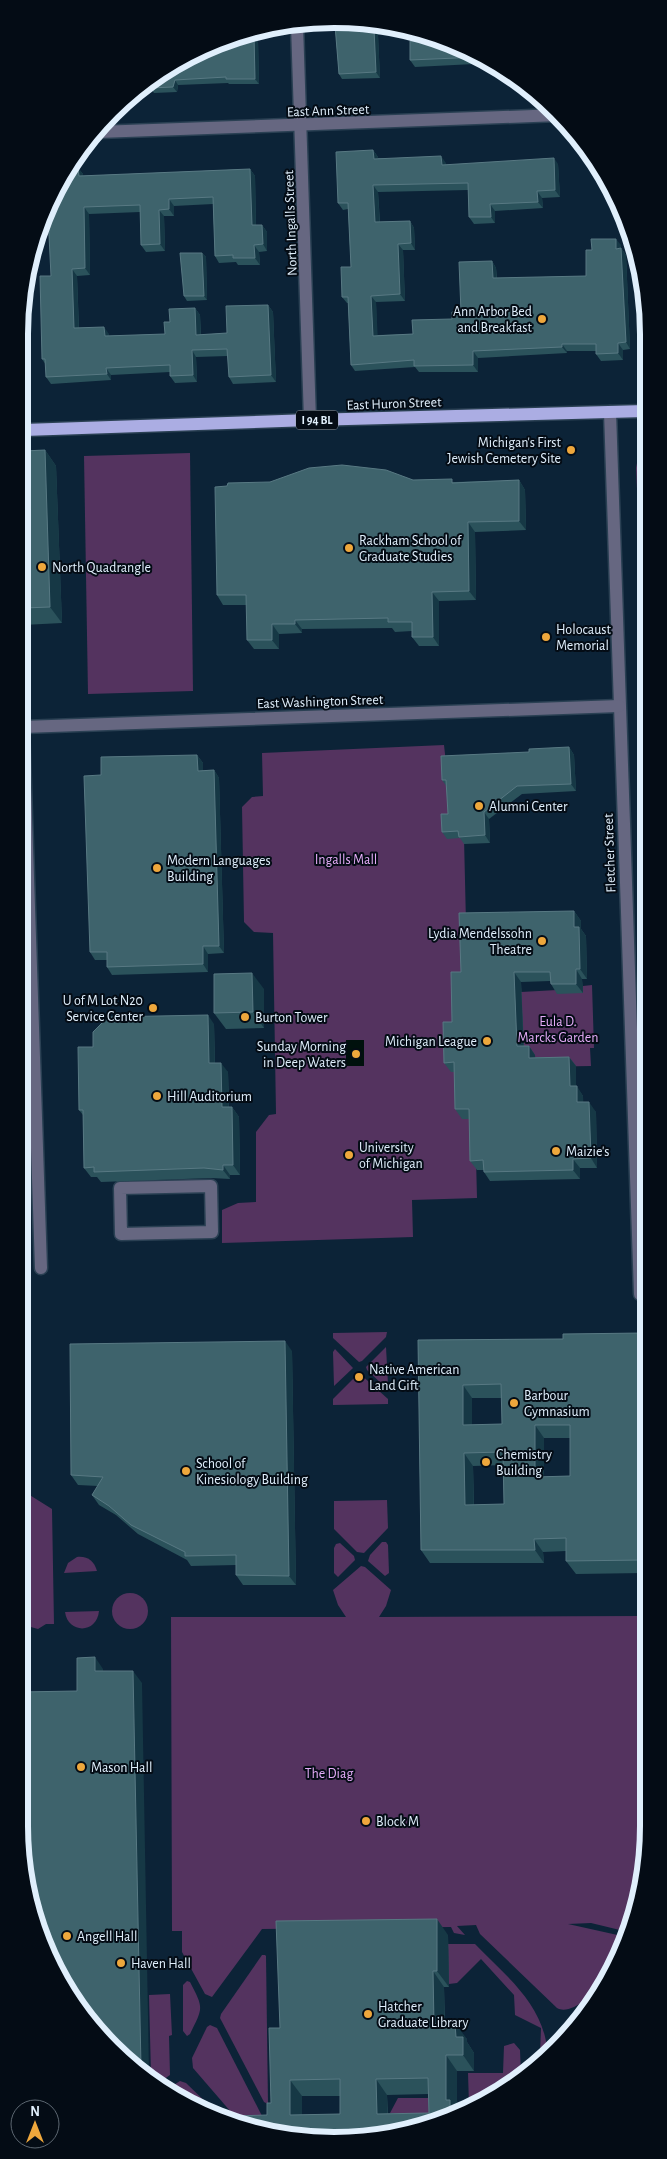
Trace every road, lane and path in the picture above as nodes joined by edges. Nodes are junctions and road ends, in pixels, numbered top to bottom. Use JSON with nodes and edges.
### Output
{"nodes":[{"id":1,"x":298,"y":30,"type":"edge"},
{"id":2,"x":548,"y":115,"type":"edge"},
{"id":3,"x":302,"y":126,"type":"junction"},
{"id":4,"x":103,"y":132,"type":"edge"},
{"id":5,"x":640,"y":411,"type":"edge"},
{"id":6,"x":610,"y":412,"type":"junction"},
{"id":7,"x":310,"y":420,"type":"junction"},
{"id":8,"x":28,"y":430,"type":"edge"},
{"id":9,"x":619,"y":706,"type":"junction"},
{"id":10,"x":28,"y":727,"type":"edge"},
{"id":11,"x":28,"y":877,"type":"edge"},
{"id":12,"x":120,"y":1188,"type":"joint"},
{"id":13,"x":640,"y":1233,"type":"edge"},
{"id":14,"x":41,"y":1268,"type":"dead end"}],
"edges":[{"from":1,"to":3,"type":"street","name":"North Ingalls Street"},
{"from":2,"to":3,"type":"street","name":"East Ann Street"},
{"from":3,"to":4,"type":"street","name":"East Ann Street"},
{"from":3,"to":7,"type":"street","name":"North Ingalls Street"},
{"from":5,"to":6,"type":"main road","name":"East Huron Street","number":"I 94 BL"},
{"from":6,"to":7,"type":"main road","name":"East Huron Street","number":"I 94 BL"},
{"from":6,"to":9,"type":"street","name":"Fletcher Street"},
{"from":7,"to":8,"type":"main road","name":"East Huron Street","number":"I 94 BL"},
{"from":9,"to":10,"type":"street","name":"East Washington Street"},
{"from":9,"to":13,"type":"street","name":"Fletcher Street"},
{"from":11,"to":14,"type":"street"},
{"from":12,"to":12,"type":"street"}]}
